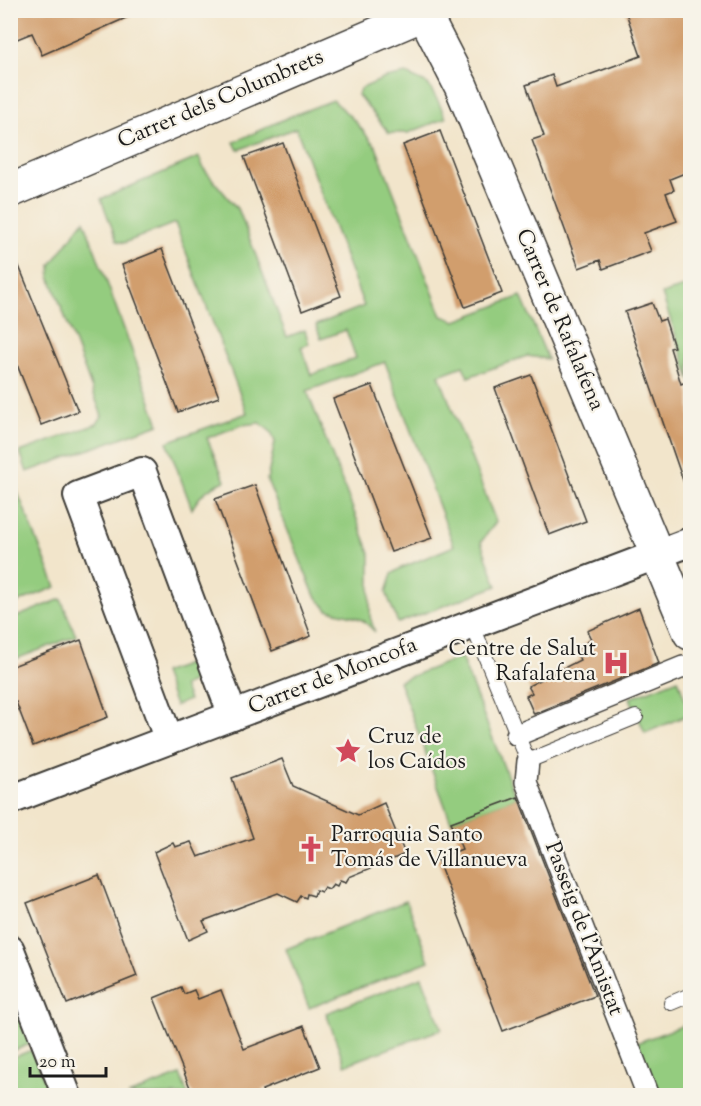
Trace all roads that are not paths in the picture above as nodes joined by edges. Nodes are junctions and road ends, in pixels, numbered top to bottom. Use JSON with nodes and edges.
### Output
{"nodes":[{"id":1,"x":426,"y":12,"type":"edge"},
{"id":2,"x":10,"y":191,"type":"edge"},
{"id":3,"x":690,"y":542,"type":"edge"},
{"id":4,"x":656,"y":554,"type":"junction"},
{"id":5,"x":472,"y":624,"type":"junction"},
{"id":6,"x":690,"y":633,"type":"edge"},
{"id":7,"x":683,"y":667,"type":"dead end"},
{"id":8,"x":233,"y":716,"type":"junction"},
{"id":9,"x":636,"y":717,"type":"dead end"},
{"id":10,"x":517,"y":735,"type":"junction"},
{"id":11,"x":169,"y":740,"type":"junction"},
{"id":12,"x":528,"y":761,"type":"junction"},
{"id":13,"x":10,"y":800,"type":"edge"},
{"id":14,"x":10,"y":950,"type":"edge"},
{"id":15,"x":690,"y":995,"type":"edge"},
{"id":16,"x":671,"y":1003,"type":"dead end"},
{"id":17,"x":67,"y":1095,"type":"edge"},
{"id":18,"x":648,"y":1095,"type":"edge"}],
"edges":[{"from":1,"to":2,"type":"street","name":"Carrer dels Columbrets"},
{"from":1,"to":4,"type":"street","name":"Carrer de Rafalafena"},
{"from":3,"to":4,"type":"street","name":"Carrer de Moncofa"},
{"from":4,"to":5,"type":"street","name":"Carrer de Moncofa"},
{"from":4,"to":6,"type":"street","name":"Carrer de Rafalafena"},
{"from":5,"to":8,"type":"street","name":"Carrer de Moncofa"},
{"from":5,"to":10,"type":"lane"},
{"from":7,"to":10,"type":"street"},
{"from":8,"to":11,"type":"street","name":"Carrer de Moncofa"},
{"from":8,"to":11,"type":"street"},
{"from":9,"to":12,"type":"lane"},
{"from":10,"to":12,"type":"lane"},
{"from":11,"to":13,"type":"street","name":"Carrer de Moncofa"},
{"from":12,"to":18,"type":"street","name":"Passeig de l'Amistat"},
{"from":14,"to":17,"type":"street"},
{"from":15,"to":16,"type":"lane"}]}
